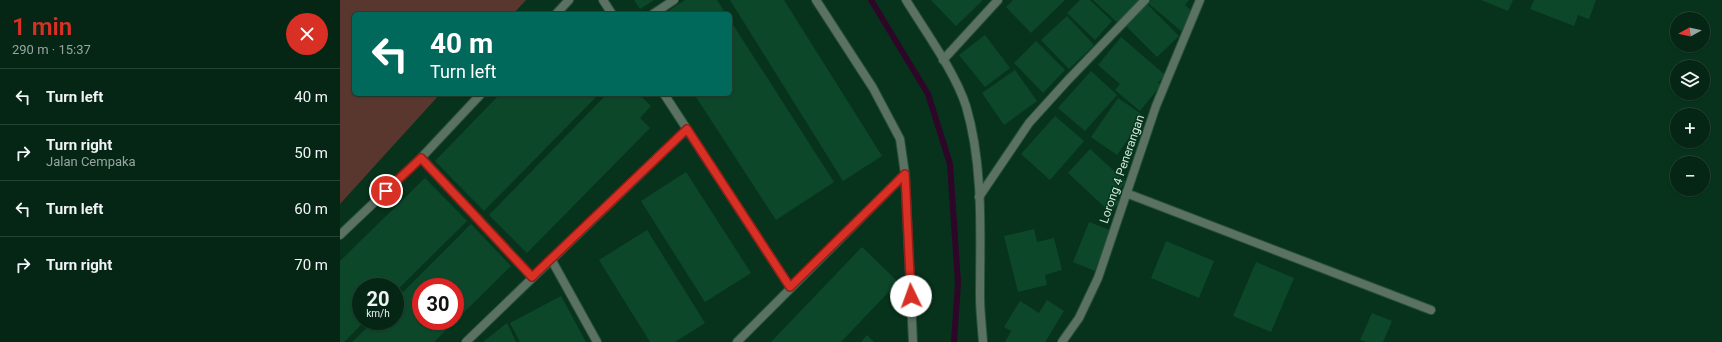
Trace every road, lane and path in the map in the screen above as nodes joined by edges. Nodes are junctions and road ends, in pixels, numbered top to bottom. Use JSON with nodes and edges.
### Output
{"nodes":[{"id":1,"x":569,"y":0,"type":"edge"},
{"id":2,"x":603,"y":0,"type":"edge"},
{"id":3,"x":674,"y":0,"type":"edge"},
{"id":4,"x":816,"y":0,"type":"edge"},
{"id":5,"x":906,"y":0,"type":"edge"},
{"id":6,"x":998,"y":0,"type":"edge"},
{"id":7,"x":1145,"y":0,"type":"edge"},
{"id":8,"x":1200,"y":0,"type":"edge"},
{"id":9,"x":558,"y":12,"type":"edge"},
{"id":10,"x":611,"y":12,"type":"edge"},
{"id":11,"x":656,"y":12,"type":"edge"},
{"id":12,"x":943,"y":60,"type":"junction"},
{"id":13,"x":479,"y":96,"type":"edge"},
{"id":14,"x":665,"y":96,"type":"edge"},
{"id":15,"x":687,"y":129,"type":"junction"},
{"id":16,"x":421,"y":158,"type":"junction"},
{"id":17,"x":905,"y":174,"type":"junction"},
{"id":18,"x":1126,"y":193,"type":"junction"},
{"id":19,"x":979,"y":198,"type":"junction"},
{"id":20,"x":340,"y":235,"type":"edge"},
{"id":21,"x":551,"y":259,"type":"junction"},
{"id":22,"x":532,"y":277,"type":"junction"},
{"id":23,"x":790,"y":287,"type":"junction"},
{"id":24,"x":1431,"y":310,"type":"dead end"},
{"id":25,"x":466,"y":342,"type":"edge"},
{"id":26,"x":597,"y":342,"type":"edge"},
{"id":27,"x":737,"y":342,"type":"edge"},
{"id":28,"x":913,"y":342,"type":"edge"},
{"id":29,"x":983,"y":342,"type":"edge"},
{"id":30,"x":1062,"y":342,"type":"edge"}],
"edges":[{"from":1,"to":9,"type":"street"},
{"from":2,"to":10,"type":"street"},
{"from":3,"to":11,"type":"street"},
{"from":4,"to":17,"type":"street"},
{"from":5,"to":12,"type":"street"},
{"from":6,"to":12,"type":"street"},
{"from":7,"to":19,"type":"street"},
{"from":8,"to":18,"type":"street","name":"Lorong 4 Penerangan"},
{"from":12,"to":19,"type":"street"},
{"from":13,"to":16,"type":"street"},
{"from":14,"to":15,"type":"street"},
{"from":15,"to":21,"type":"street"},
{"from":15,"to":23,"type":"street"},
{"from":16,"to":20,"type":"street"},
{"from":16,"to":22,"type":"street"},
{"from":17,"to":23,"type":"street"},
{"from":17,"to":28,"type":"street"},
{"from":18,"to":24,"type":"street"},
{"from":18,"to":30,"type":"street","name":"Lorong 4 Penerangan"},
{"from":19,"to":29,"type":"street"},
{"from":21,"to":22,"type":"street"},
{"from":21,"to":26,"type":"street"},
{"from":22,"to":25,"type":"street"},
{"from":23,"to":27,"type":"street"}]}
